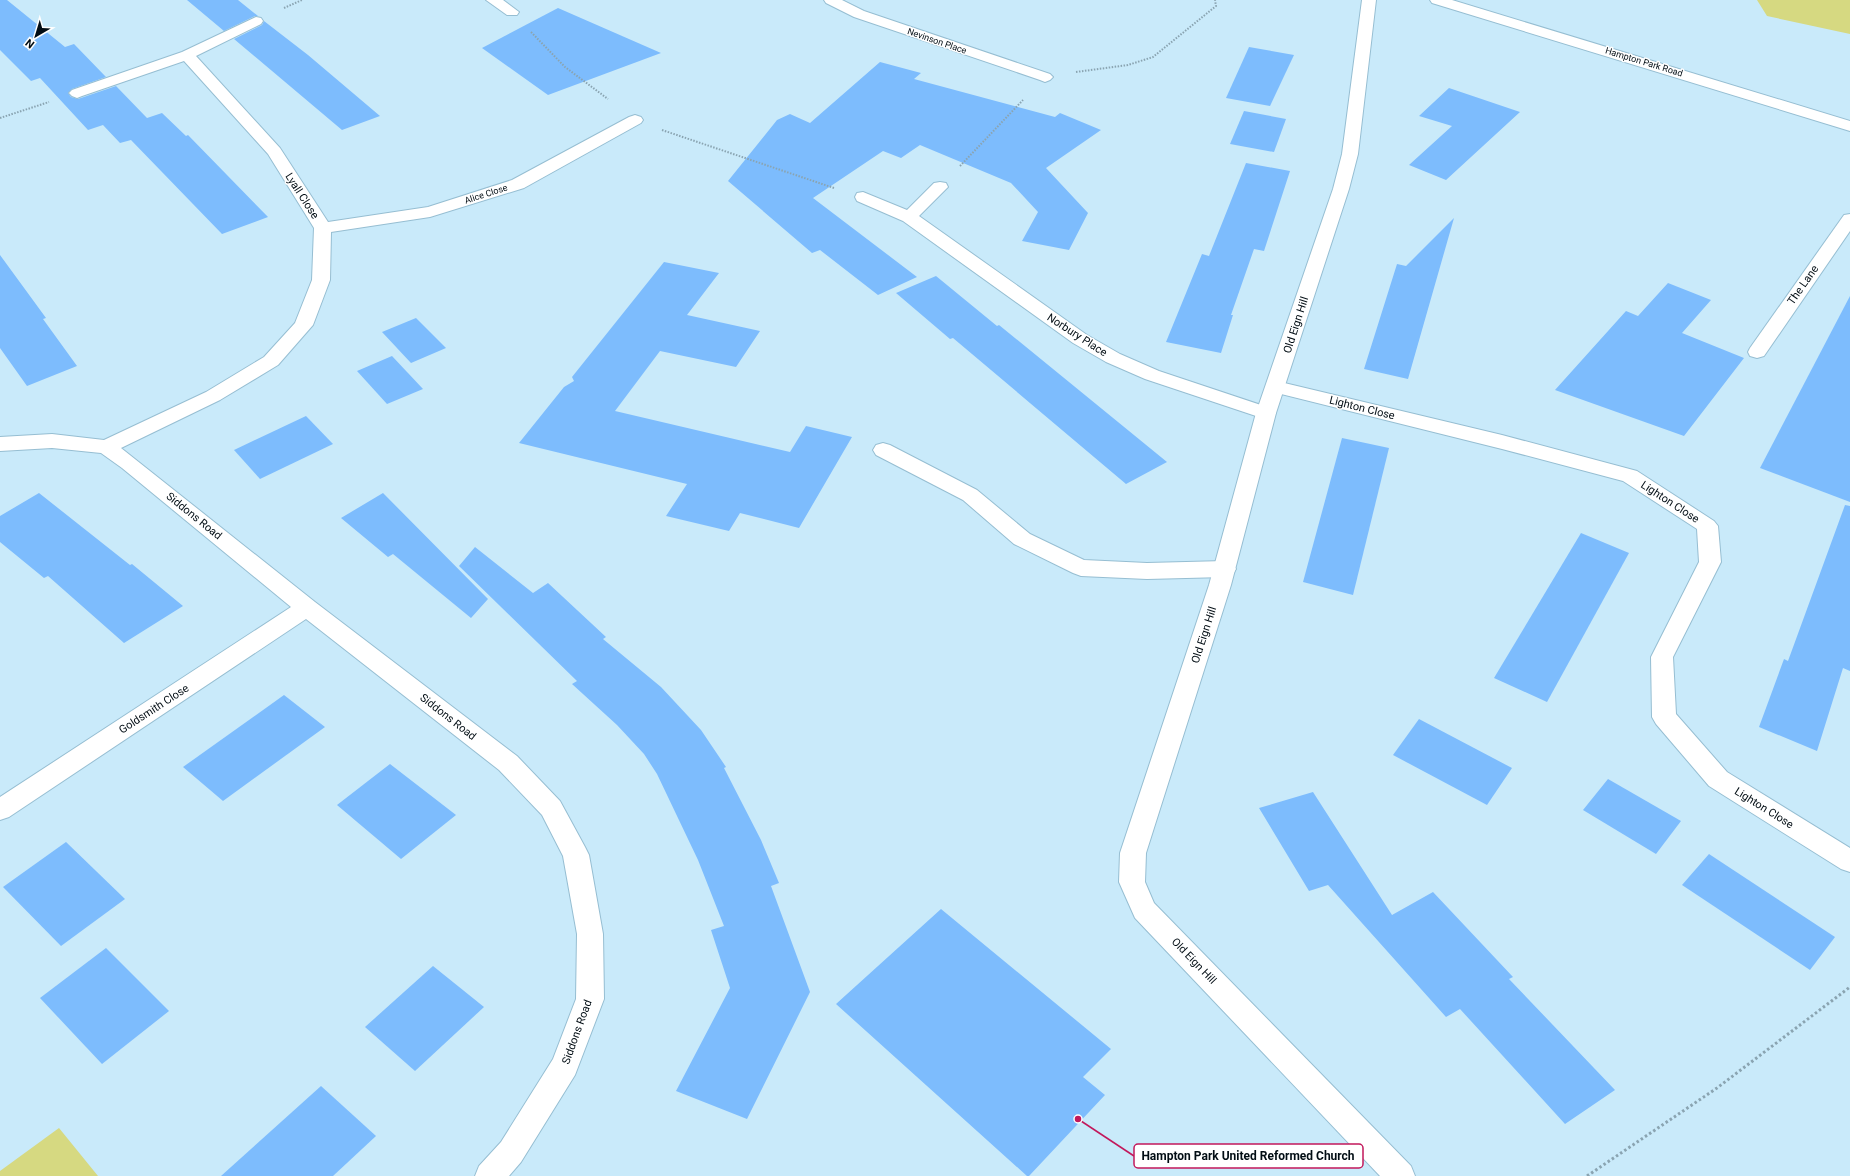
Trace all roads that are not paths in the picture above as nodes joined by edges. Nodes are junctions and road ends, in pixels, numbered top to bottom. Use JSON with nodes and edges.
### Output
{"nodes":[{"id":1,"x":493,"y":0,"type":"edge"},
{"id":2,"x":831,"y":0,"type":"edge"},
{"id":3,"x":1369,"y":0,"type":"edge"},
{"id":4,"x":1437,"y":0,"type":"edge"},
{"id":5,"x":512,"y":12,"type":"road end"},
{"id":6,"x":256,"y":21,"type":"dead end"},
{"id":7,"x":187,"y":55,"type":"junction"},
{"id":8,"x":1045,"y":77,"type":"dead end"},
{"id":9,"x":77,"y":93,"type":"road end"},
{"id":10,"x":635,"y":120,"type":"road end"},
{"id":11,"x":1850,"y":126,"type":"edge"},
{"id":12,"x":940,"y":187,"type":"dead end"},
{"id":13,"x":863,"y":197,"type":"road end"},
{"id":14,"x":909,"y":217,"type":"junction"},
{"id":15,"x":1850,"y":219,"type":"edge"},
{"id":16,"x":323,"y":228,"type":"junction"},
{"id":17,"x":1757,"y":352,"type":"dead end"},
{"id":18,"x":1276,"y":387,"type":"junction"},
{"id":19,"x":1266,"y":413,"type":"junction"},
{"id":20,"x":0,"y":444,"type":"edge"},
{"id":21,"x":106,"y":447,"type":"junction"},
{"id":22,"x":883,"y":450,"type":"dead end"},
{"id":23,"x":1225,"y":569,"type":"junction"},
{"id":24,"x":307,"y":608,"type":"junction"},
{"id":25,"x":0,"y":810,"type":"edge"},
{"id":26,"x":1850,"y":861,"type":"edge"},
{"id":27,"x":490,"y":1176,"type":"edge"},
{"id":28,"x":1400,"y":1176,"type":"edge"}],
"edges":[{"from":1,"to":5,"type":"street"},
{"from":2,"to":8,"type":"street","name":"Nevinson Place"},
{"from":3,"to":18,"type":"street","name":"Old Eign Hill"},
{"from":4,"to":11,"type":"street","name":"Hampton Park Road"},
{"from":6,"to":7,"type":"street"},
{"from":7,"to":9,"type":"street"},
{"from":7,"to":16,"type":"street","name":"Lyall Close"},
{"from":10,"to":16,"type":"street","name":"Alice Close"},
{"from":12,"to":14,"type":"street"},
{"from":13,"to":14,"type":"street","name":"Norbury Place"},
{"from":14,"to":19,"type":"street","name":"Norbury Place"},
{"from":15,"to":17,"type":"street","name":"The Lane"},
{"from":16,"to":21,"type":"street","name":"Lyall Close"},
{"from":18,"to":19,"type":"street","name":"Old Eign Hill"},
{"from":18,"to":26,"type":"street","name":"Lighton Close"},
{"from":19,"to":23,"type":"street","name":"Old Eign Hill"},
{"from":20,"to":21,"type":"street","name":"Siddons Road"},
{"from":21,"to":24,"type":"street","name":"Siddons Road"},
{"from":22,"to":23,"type":"street"},
{"from":23,"to":28,"type":"street","name":"Old Eign Hill"},
{"from":24,"to":25,"type":"street","name":"Goldsmith Close"},
{"from":24,"to":27,"type":"street","name":"Siddons Road"}]}
